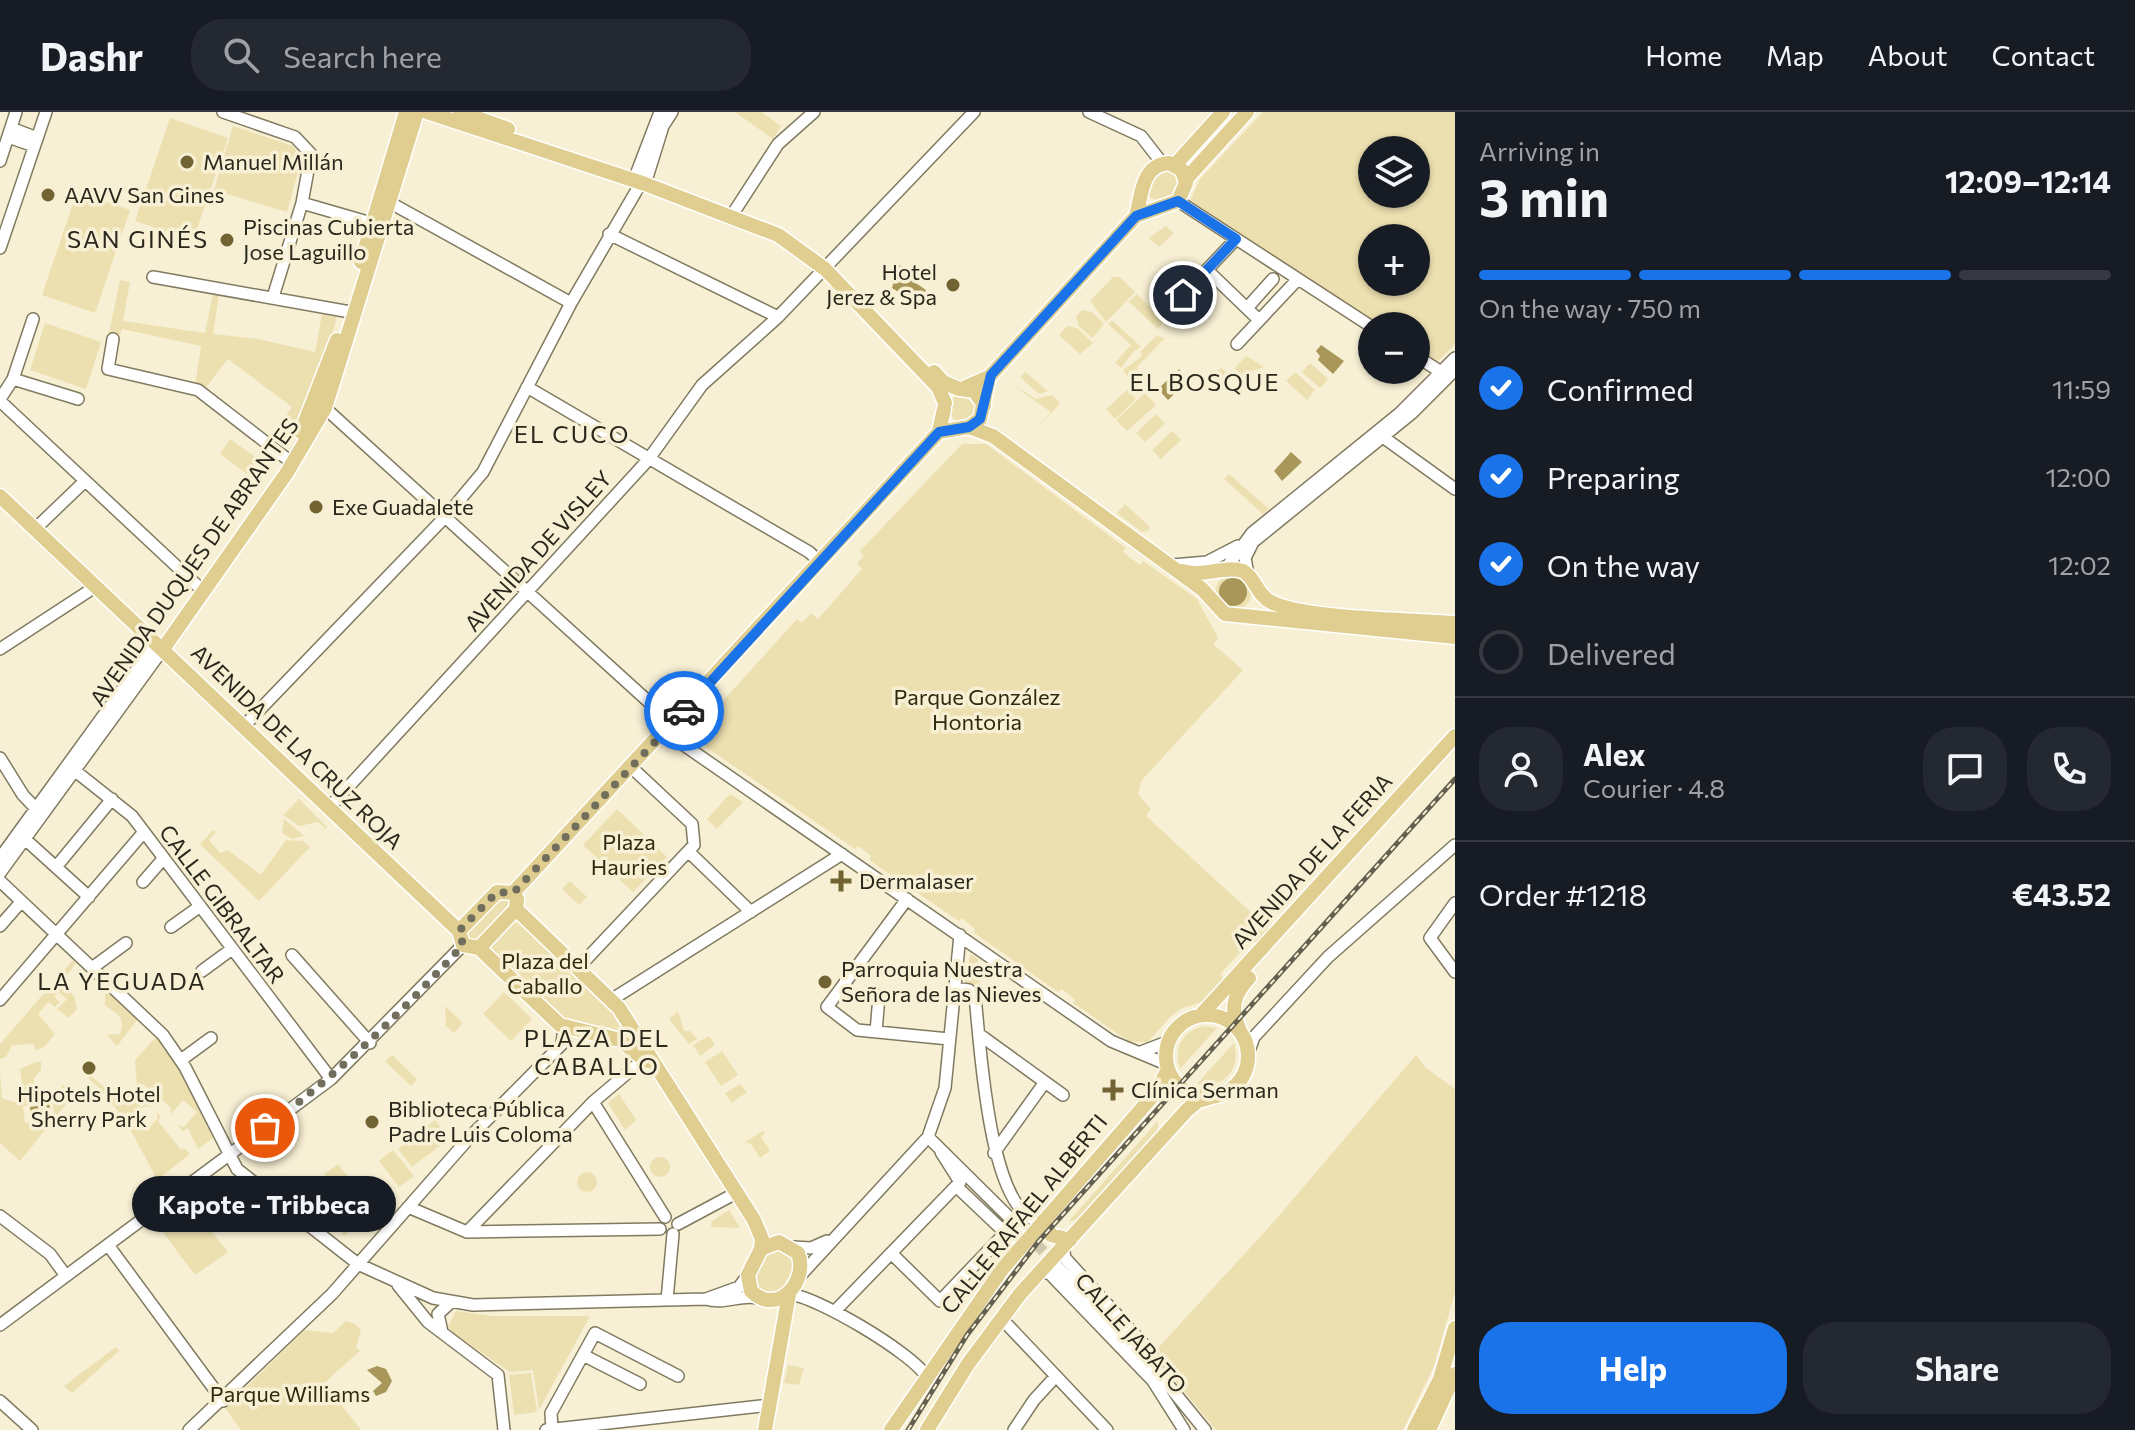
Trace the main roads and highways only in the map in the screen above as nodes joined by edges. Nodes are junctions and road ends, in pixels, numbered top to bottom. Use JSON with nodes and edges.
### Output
{"nodes":[{"id":1,"x":406,"y":112,"type":"edge"},
{"id":2,"x":417,"y":112,"type":"edge"},
{"id":3,"x":427,"y":112,"type":"edge"},
{"id":4,"x":460,"y":112,"type":"edge"},
{"id":5,"x":1223,"y":112,"type":"edge"},
{"id":6,"x":1247,"y":112,"type":"edge"},
{"id":7,"x":1168,"y":164,"type":"junction"},
{"id":8,"x":1186,"y":179,"type":"junction"},
{"id":9,"x":640,"y":180,"type":"junction"},
{"id":10,"x":1143,"y":191,"type":"junction"},
{"id":11,"x":1162,"y":207,"type":"junction"},
{"id":12,"x":1136,"y":216,"type":"junction"},
{"id":13,"x":377,"y":225,"type":"junction"},
{"id":14,"x":828,"y":267,"type":"junction"},
{"id":15,"x":351,"y":312,"type":"junction"},
{"id":16,"x":989,"y":377,"type":"junction"},
{"id":17,"x":962,"y":389,"type":"junction"},
{"id":18,"x":944,"y":406,"type":"junction"},
{"id":19,"x":984,"y":408,"type":"junction"},
{"id":20,"x":966,"y":427,"type":"junction"},
{"id":21,"x":939,"y":432,"type":"junction"},
{"id":22,"x":993,"y":436,"type":"junction"},
{"id":23,"x":270,"y":490,"type":"junction"},
{"id":24,"x":0,"y":496,"type":"edge"},
{"id":25,"x":1169,"y":565,"type":"junction"},
{"id":26,"x":1224,"y":571,"type":"junction"},
{"id":27,"x":1257,"y":587,"type":"junction"},
{"id":28,"x":1211,"y":601,"type":"junction"},
{"id":29,"x":1242,"y":614,"type":"junction"},
{"id":30,"x":1455,"y":623,"type":"edge"},
{"id":31,"x":1455,"y":637,"type":"edge"},
{"id":32,"x":159,"y":646,"type":"junction"},
{"id":33,"x":1455,"y":736,"type":"edge"},
{"id":34,"x":1455,"y":750,"type":"edge"},
{"id":35,"x":513,"y":893,"type":"junction"},
{"id":36,"x":516,"y":909,"type":"junction"},
{"id":37,"x":461,"y":938,"type":"junction"},
{"id":38,"x":479,"y":948,"type":"junction"},
{"id":39,"x":1201,"y":1015,"type":"junction"},
{"id":40,"x":1240,"y":1031,"type":"junction"},
{"id":41,"x":650,"y":1064,"type":"junction"},
{"id":42,"x":1167,"y":1066,"type":"junction"},
{"id":43,"x":1212,"y":1097,"type":"junction"},
{"id":44,"x":754,"y":1220,"type":"junction"},
{"id":45,"x":1043,"y":1221,"type":"junction"},
{"id":46,"x":786,"y":1244,"type":"junction"},
{"id":47,"x":1067,"y":1244,"type":"junction"},
{"id":48,"x":761,"y":1249,"type":"junction"},
{"id":49,"x":1014,"y":1256,"type":"junction"},
{"id":50,"x":1036,"y":1275,"type":"junction"},
{"id":51,"x":789,"y":1294,"type":"junction"},
{"id":52,"x":762,"y":1299,"type":"junction"},
{"id":53,"x":1455,"y":1328,"type":"edge"},
{"id":54,"x":1455,"y":1374,"type":"edge"},
{"id":55,"x":756,"y":1430,"type":"edge"},
{"id":56,"x":765,"y":1430,"type":"edge"},
{"id":57,"x":891,"y":1430,"type":"edge"},
{"id":58,"x":927,"y":1430,"type":"edge"},
{"id":59,"x":1414,"y":1430,"type":"edge"},
{"id":60,"x":1429,"y":1430,"type":"edge"}],
"edges":[{"from":1,"to":13,"type":"main road","name":"AVENIDA DUQUES DE ABRANTES"},
{"from":2,"to":13,"type":"main road","name":"AVENIDA DUQUES DE ABRANTES"},
{"from":3,"to":9,"type":"main road"},
{"from":4,"to":9,"type":"main road"},
{"from":5,"to":7,"type":"main road"},
{"from":6,"to":8,"type":"main road"},
{"from":7,"to":8,"type":"main road"},
{"from":7,"to":10,"type":"main road"},
{"from":8,"to":11,"type":"main road"},
{"from":9,"to":14,"type":"main road"},
{"from":10,"to":11,"type":"main road"},
{"from":10,"to":12,"type":"main road"},
{"from":11,"to":12,"type":"main road"},
{"from":12,"to":16,"type":"main road"},
{"from":13,"to":15,"type":"main road","name":"AVENIDA DUQUES DE ABRANTES"},
{"from":14,"to":17,"type":"main road"},
{"from":14,"to":18,"type":"main road"},
{"from":15,"to":23,"type":"main road","name":"AVENIDA DUQUES DE ABRANTES"},
{"from":15,"to":23,"type":"main road","name":"AVENIDA DUQUES DE ABRANTES"},
{"from":16,"to":17,"type":"main road"},
{"from":16,"to":19,"type":"main road"},
{"from":17,"to":18,"type":"main road"},
{"from":17,"to":19,"type":"main road"},
{"from":18,"to":20,"type":"main road"},
{"from":18,"to":21,"type":"main road"},
{"from":19,"to":20,"type":"main road"},
{"from":19,"to":22,"type":"main road"},
{"from":20,"to":21,"type":"main road"},
{"from":20,"to":22,"type":"main road"},
{"from":21,"to":35,"type":"main road"},
{"from":22,"to":25,"type":"main road"},
{"from":23,"to":32,"type":"main road","name":"AVENIDA DUQUES DE ABRANTES"},
{"from":24,"to":32,"type":"main road","name":"AVENIDA DE LA CRUZ ROJA"},
{"from":25,"to":26,"type":"main road"},
{"from":25,"to":28,"type":"main road"},
{"from":26,"to":27,"type":"main road"},
{"from":26,"to":28,"type":"main road"},
{"from":27,"to":29,"type":"main road"},
{"from":27,"to":30,"type":"main road"},
{"from":28,"to":29,"type":"main road"},
{"from":29,"to":31,"type":"main road"},
{"from":32,"to":37,"type":"main road","name":"AVENIDA DE LA CRUZ ROJA"},
{"from":33,"to":39,"type":"main road","name":"AVENIDA DE LA FERIA"},
{"from":34,"to":40,"type":"main road","name":"AVENIDA DE LA FERIA"},
{"from":35,"to":36,"type":"main road"},
{"from":35,"to":37,"type":"main road"},
{"from":36,"to":38,"type":"main road"},
{"from":36,"to":41,"type":"main road"},
{"from":37,"to":38,"type":"main road"},
{"from":38,"to":41,"type":"main road"},
{"from":39,"to":40,"type":"main road"},
{"from":39,"to":42,"type":"main road"},
{"from":40,"to":43,"type":"main road"},
{"from":41,"to":44,"type":"main road"},
{"from":42,"to":43,"type":"main road"},
{"from":42,"to":45,"type":"main road","name":"CALLE RAFAEL ALBERTI"},
{"from":43,"to":47,"type":"main road"},
{"from":44,"to":46,"type":"main road"},
{"from":44,"to":48,"type":"main road"},
{"from":45,"to":47,"type":"main road"},
{"from":45,"to":49,"type":"main road","name":"CALLE RAFAEL ALBERTI"},
{"from":46,"to":48,"type":"main road"},
{"from":46,"to":51,"type":"main road"},
{"from":47,"to":50,"type":"main road"},
{"from":48,"to":52,"type":"main road"},
{"from":49,"to":50,"type":"main road"},
{"from":49,"to":57,"type":"main road","name":"CALLE RAFAEL ALBERTI"},
{"from":50,"to":58,"type":"main road"},
{"from":51,"to":52,"type":"main road"},
{"from":51,"to":56,"type":"main road"},
{"from":52,"to":55,"type":"main road"},
{"from":53,"to":59,"type":"main road"},
{"from":54,"to":60,"type":"main road"}]}
